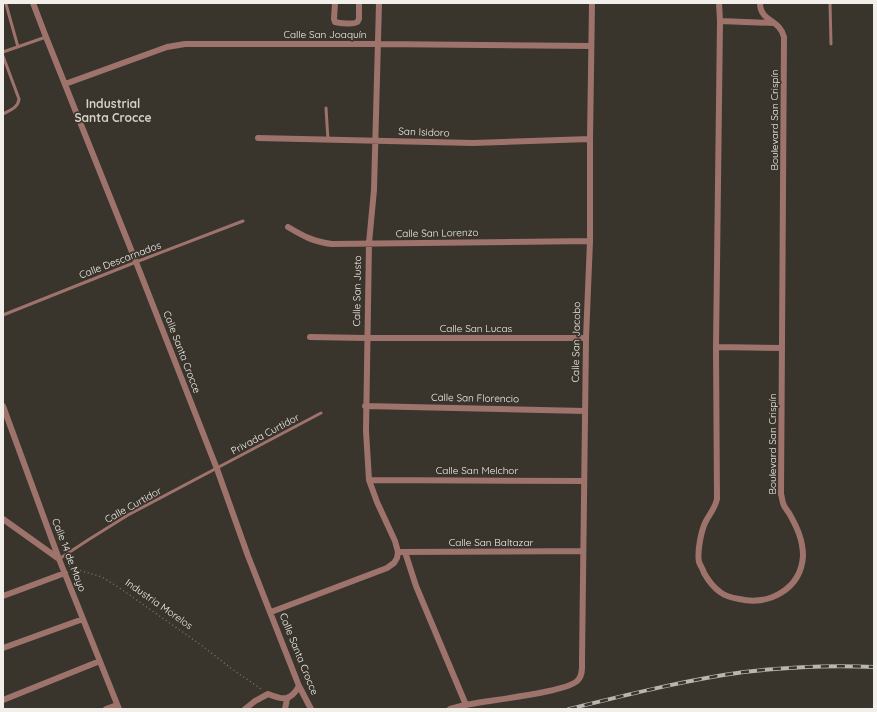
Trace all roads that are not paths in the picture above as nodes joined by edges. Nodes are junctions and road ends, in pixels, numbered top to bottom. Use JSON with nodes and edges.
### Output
{"nodes":[{"id":1,"x":5,"y":3,"type":"edge"},
{"id":2,"x":33,"y":3,"type":"edge"},
{"id":3,"x":335,"y":3,"type":"edge"},
{"id":4,"x":359,"y":3,"type":"edge"},
{"id":5,"x":379,"y":3,"type":"edge"},
{"id":6,"x":592,"y":3,"type":"edge"},
{"id":7,"x":719,"y":3,"type":"edge"},
{"id":8,"x":760,"y":3,"type":"edge"},
{"id":9,"x":830,"y":3,"type":"edge"},
{"id":10,"x":720,"y":21,"type":"junction"},
{"id":11,"x":776,"y":23,"type":"junction"},
{"id":12,"x":46,"y":37,"type":"junction"},
{"id":13,"x":378,"y":44,"type":"junction"},
{"id":14,"x":831,"y":44,"type":"dead end"},
{"id":15,"x":591,"y":46,"type":"junction"},
{"id":16,"x":18,"y":47,"type":"junction"},
{"id":17,"x":3,"y":52,"type":"edge"},
{"id":18,"x":3,"y":56,"type":"edge"},
{"id":19,"x":65,"y":84,"type":"junction"},
{"id":20,"x":326,"y":108,"type":"dead end"},
{"id":21,"x":3,"y":114,"type":"edge"},
{"id":22,"x":258,"y":138,"type":"dead end"},
{"id":23,"x":590,"y":139,"type":"junction"},
{"id":24,"x":328,"y":140,"type":"junction"},
{"id":25,"x":375,"y":140,"type":"junction"},
{"id":26,"x":243,"y":221,"type":"dead end"},
{"id":27,"x":288,"y":227,"type":"dead end"},
{"id":28,"x":590,"y":241,"type":"junction"},
{"id":29,"x":368,"y":244,"type":"junction"},
{"id":30,"x":136,"y":262,"type":"junction"},
{"id":31,"x":3,"y":315,"type":"edge"},
{"id":32,"x":310,"y":337,"type":"dead end"},
{"id":33,"x":366,"y":338,"type":"junction"},
{"id":34,"x":586,"y":338,"type":"junction"},
{"id":35,"x":716,"y":348,"type":"junction"},
{"id":36,"x":782,"y":348,"type":"junction"},
{"id":37,"x":365,"y":406,"type":"junction"},
{"id":38,"x":3,"y":407,"type":"edge"},
{"id":39,"x":585,"y":411,"type":"junction"},
{"id":40,"x":321,"y":413,"type":"dead end"},
{"id":41,"x":217,"y":469,"type":"junction"},
{"id":42,"x":369,"y":480,"type":"junction"},
{"id":43,"x":584,"y":481,"type":"junction"},
{"id":44,"x":3,"y":519,"type":"edge"},
{"id":45,"x":584,"y":551,"type":"junction"},
{"id":46,"x":402,"y":552,"type":"junction"},
{"id":47,"x":59,"y":559,"type":"junction"},
{"id":48,"x":65,"y":573,"type":"junction"},
{"id":49,"x":3,"y":596,"type":"edge"},
{"id":50,"x":271,"y":612,"type":"junction"},
{"id":51,"x":83,"y":619,"type":"junction"},
{"id":52,"x":3,"y":648,"type":"edge"},
{"id":53,"x":100,"y":661,"type":"junction"},
{"id":54,"x":299,"y":686,"type":"junction"},
{"id":55,"x":287,"y":699,"type":"junction"},
{"id":56,"x":3,"y":700,"type":"edge"},
{"id":57,"x":466,"y":705,"type":"junction"},
{"id":58,"x":118,"y":707,"type":"edge"},
{"id":59,"x":106,"y":709,"type":"edge"},
{"id":60,"x":245,"y":709,"type":"edge"},
{"id":61,"x":285,"y":709,"type":"edge"},
{"id":62,"x":311,"y":709,"type":"edge"},
{"id":63,"x":450,"y":709,"type":"edge"}],
"edges":[{"from":1,"to":16,"type":"lane"},
{"from":2,"to":12,"type":"street","name":"Calle Santa Crocce"},
{"from":3,"to":4,"type":"street"},
{"from":5,"to":13,"type":"street","name":"Calle San Justo"},
{"from":6,"to":15,"type":"street","name":"Calle San Jacobo"},
{"from":7,"to":10,"type":"street","name":"Boulevard San Crispín"},
{"from":8,"to":11,"type":"street","name":"Boulevard San Crispín"},
{"from":9,"to":14,"type":"lane"},
{"from":10,"to":11,"type":"street"},
{"from":10,"to":35,"type":"street","name":"Boulevard San Crispín"},
{"from":11,"to":36,"type":"street","name":"Boulevard San Crispín"},
{"from":12,"to":16,"type":"lane"},
{"from":12,"to":19,"type":"street","name":"Calle Santa Crocce"},
{"from":13,"to":15,"type":"street","name":"Calle San Joaquín"},
{"from":13,"to":19,"type":"street","name":"Calle San Joaquín"},
{"from":13,"to":25,"type":"street","name":"Calle San Justo"},
{"from":15,"to":23,"type":"street","name":"Calle San Jacobo"},
{"from":16,"to":17,"type":"lane"},
{"from":18,"to":21,"type":"lane"},
{"from":19,"to":30,"type":"street","name":"Calle Santa Crocce"},
{"from":20,"to":24,"type":"lane"},
{"from":22,"to":24,"type":"street","name":"San Isidoro"},
{"from":23,"to":25,"type":"street","name":"San Isidoro"},
{"from":23,"to":28,"type":"street","name":"Calle San Jacobo"},
{"from":24,"to":25,"type":"street","name":"San Isidoro"},
{"from":25,"to":29,"type":"street","name":"Calle San Justo"},
{"from":26,"to":30,"type":"lane","name":"Calle Descarnados"},
{"from":27,"to":29,"type":"street","name":"Calle San Lorenzo"},
{"from":28,"to":29,"type":"street","name":"Calle San Lorenzo"},
{"from":28,"to":34,"type":"street","name":"Calle San Jacobo"},
{"from":29,"to":33,"type":"street","name":"Calle San Justo"},
{"from":30,"to":31,"type":"lane","name":"Calle Descarnados"},
{"from":30,"to":41,"type":"street","name":"Calle Santa Crocce"},
{"from":32,"to":33,"type":"street","name":"Calle San Lucas"},
{"from":33,"to":34,"type":"street","name":"Calle San Lucas"},
{"from":33,"to":37,"type":"street","name":"Calle San Justo"},
{"from":34,"to":39,"type":"street","name":"Calle San Jacobo"},
{"from":35,"to":36,"type":"street"},
{"from":35,"to":36,"type":"street","name":"Boulevard San Crispín"},
{"from":37,"to":39,"type":"street","name":"Calle San Florencio"},
{"from":37,"to":42,"type":"street","name":"Calle San Justo"},
{"from":38,"to":47,"type":"street","name":"Calle 14 de Mayo"},
{"from":39,"to":43,"type":"street","name":"Calle San Jacobo"},
{"from":40,"to":41,"type":"lane","name":"Privada Curtidor"},
{"from":41,"to":47,"type":"lane","name":"Calle Curtidor"},
{"from":41,"to":50,"type":"street","name":"Calle Santa Crocce"},
{"from":42,"to":43,"type":"street","name":"Calle San Melchor"},
{"from":42,"to":46,"type":"street","name":"Calle San Justo"},
{"from":43,"to":45,"type":"street","name":"Calle San Jacobo"},
{"from":44,"to":47,"type":"street"},
{"from":45,"to":46,"type":"street","name":"Calle San Baltazar"},
{"from":45,"to":57,"type":"street","name":"Calle San Jacobo"},
{"from":46,"to":50,"type":"street"},
{"from":46,"to":57,"type":"street","name":"Calle San Justo"},
{"from":47,"to":48,"type":"street","name":"Calle 14 de Mayo"},
{"from":48,"to":49,"type":"street"},
{"from":48,"to":51,"type":"street","name":"Calle 14 de Mayo"},
{"from":50,"to":54,"type":"street","name":"Calle Santa Crocce"},
{"from":51,"to":52,"type":"street"},
{"from":51,"to":53,"type":"street","name":"Calle 14 de Mayo"},
{"from":53,"to":56,"type":"street"},
{"from":53,"to":58,"type":"street","name":"Calle 14 de Mayo"},
{"from":54,"to":55,"type":"street"},
{"from":54,"to":62,"type":"street","name":"Calle Santa Crocce"},
{"from":55,"to":60,"type":"street"},
{"from":55,"to":61,"type":"street"},
{"from":57,"to":63,"type":"street"},
{"from":58,"to":59,"type":"street"}]}
